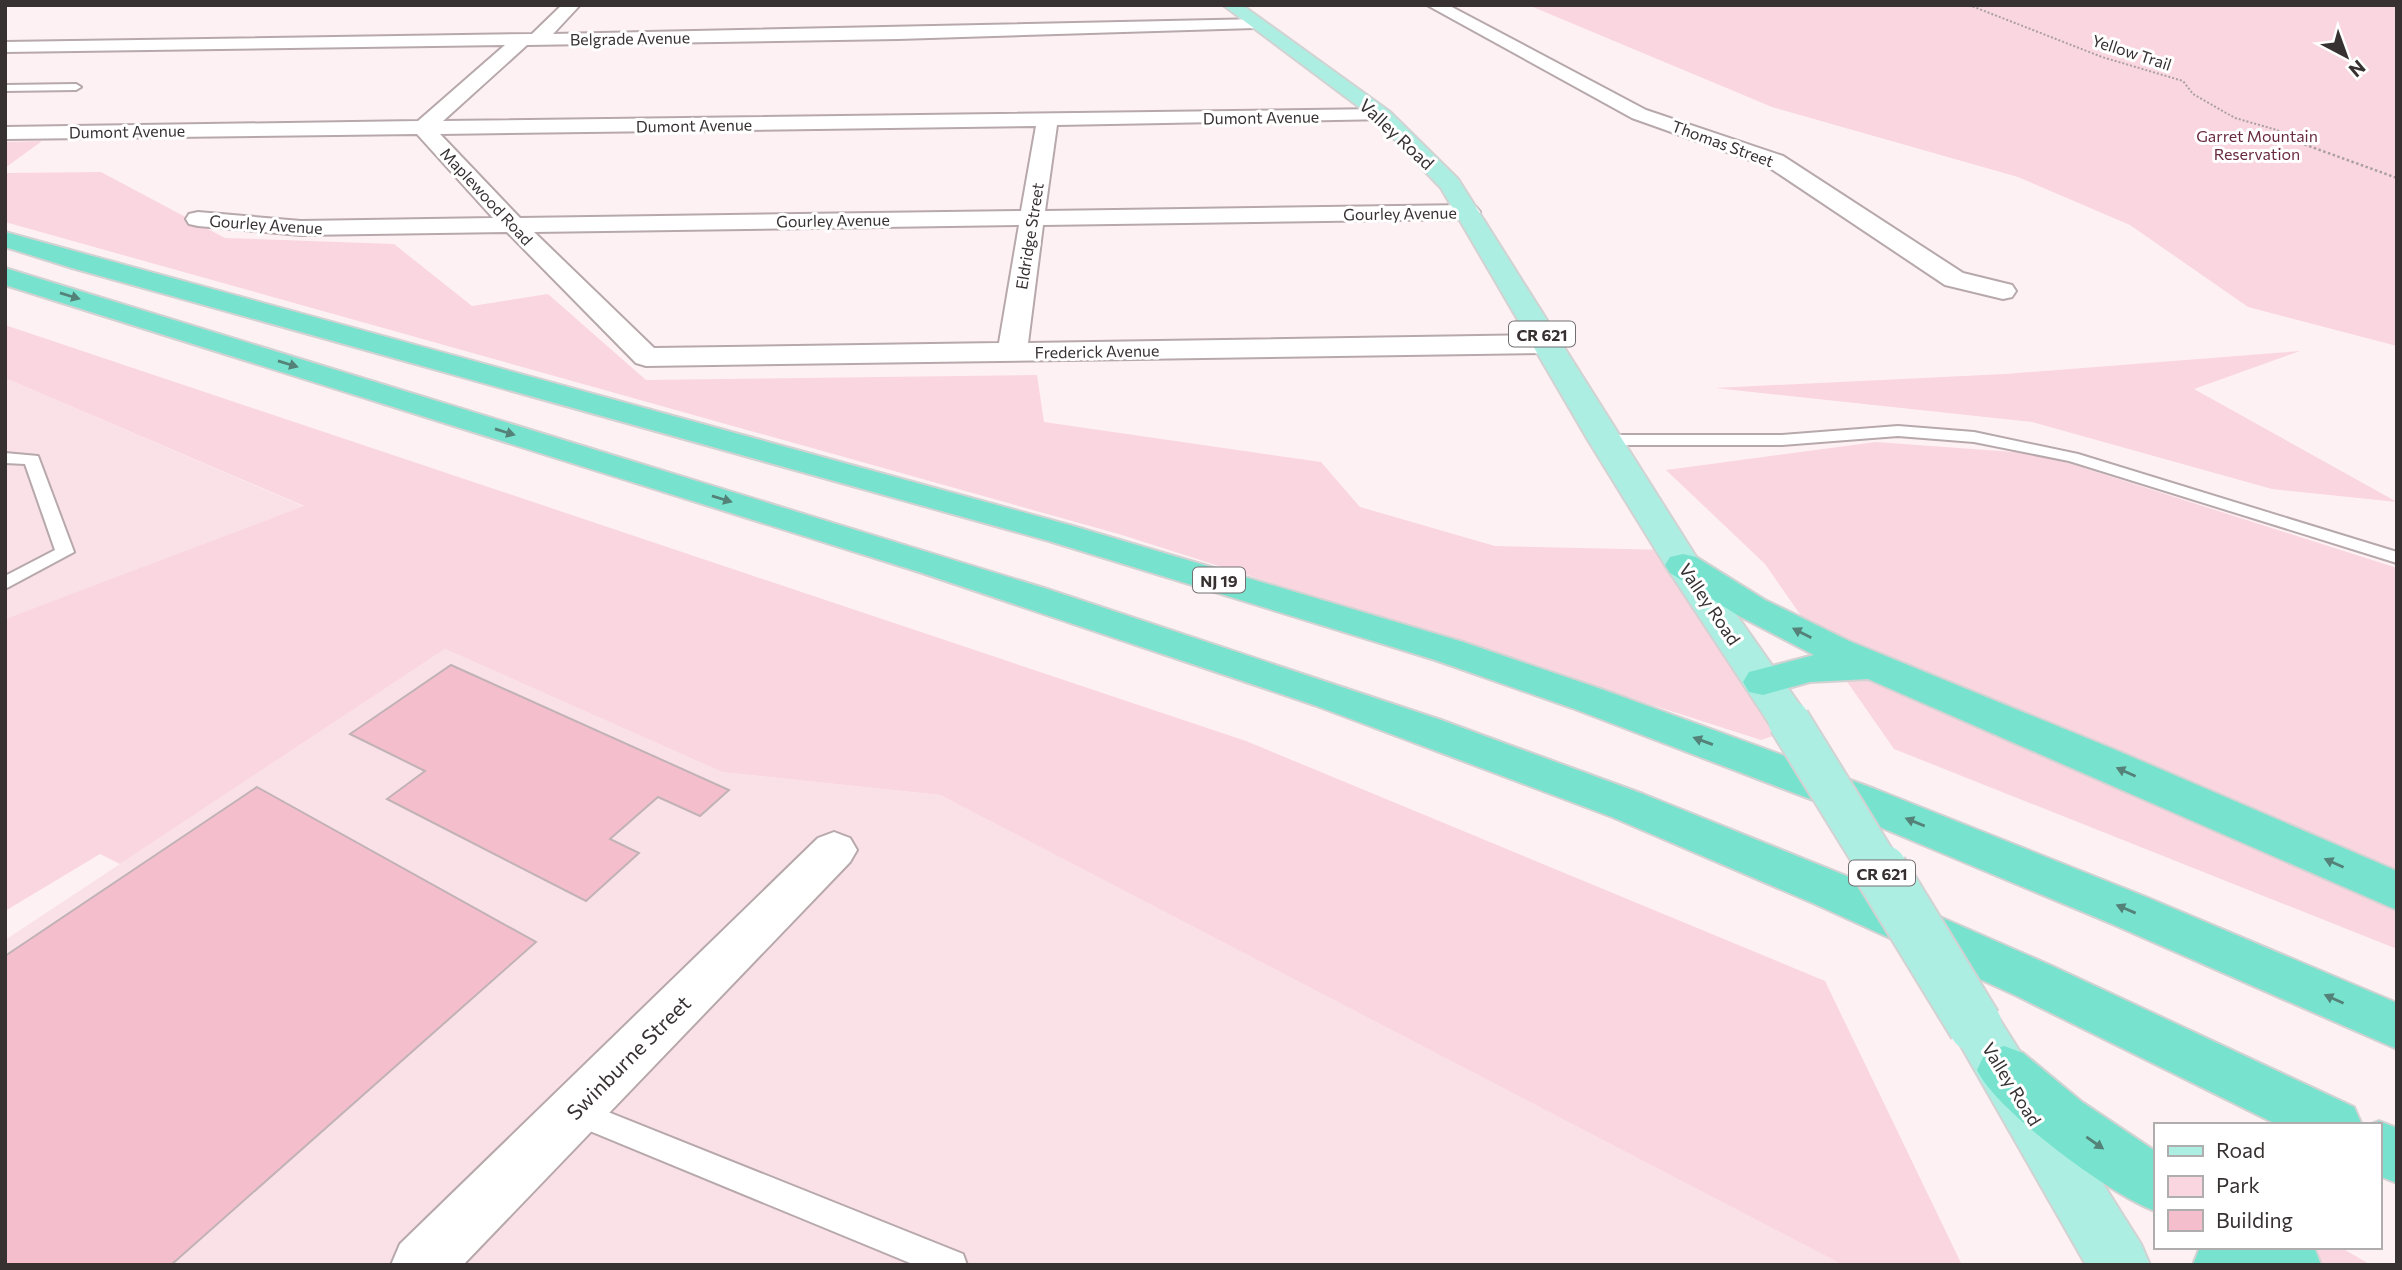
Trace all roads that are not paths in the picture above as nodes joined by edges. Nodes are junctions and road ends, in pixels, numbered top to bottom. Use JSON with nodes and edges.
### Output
{"nodes":[{"id":1,"x":572,"y":5,"type":"edge"},
{"id":2,"x":1231,"y":5,"type":"edge"},
{"id":3,"x":1435,"y":5,"type":"edge"},
{"id":4,"x":1255,"y":23,"type":"junction"},
{"id":5,"x":530,"y":39,"type":"junction"},
{"id":6,"x":5,"y":47,"type":"edge"},
{"id":7,"x":5,"y":88,"type":"edge"},
{"id":8,"x":76,"y":88,"type":"dead end"},
{"id":9,"x":1382,"y":115,"type":"junction"},
{"id":10,"x":1047,"y":120,"type":"junction"},
{"id":11,"x":424,"y":128,"type":"junction"},
{"id":12,"x":5,"y":133,"type":"edge"},
{"id":13,"x":1468,"y":212,"type":"junction"},
{"id":14,"x":1032,"y":216,"type":"junction"},
{"id":15,"x":198,"y":219,"type":"dead end"},
{"id":16,"x":513,"y":225,"type":"junction"},
{"id":17,"x":5,"y":239,"type":"edge"},
{"id":18,"x":5,"y":276,"type":"edge"},
{"id":19,"x":2003,"y":291,"type":"dead end"},
{"id":20,"x":1549,"y":344,"type":"junction"},
{"id":21,"x":1012,"y":352,"type":"junction"},
{"id":22,"x":646,"y":357,"type":"joint"},
{"id":23,"x":1604,"y":440,"type":"junction"},
{"id":24,"x":5,"y":458,"type":"edge"},
{"id":25,"x":2397,"y":558,"type":"edge"},
{"id":26,"x":1683,"y":565,"type":"junction"},
{"id":27,"x":5,"y":583,"type":"edge"},
{"id":28,"x":1886,"y":671,"type":"junction"},
{"id":29,"x":1763,"y":682,"type":"junction"},
{"id":30,"x":834,"y":850,"type":"dead end"},
{"id":31,"x":2397,"y":891,"type":"edge"},
{"id":32,"x":2397,"y":1027,"type":"edge"},
{"id":33,"x":1989,"y":1047,"type":"junction"},
{"id":34,"x":573,"y":1111,"type":"junction"},
{"id":35,"x":2330,"y":1123,"type":"edge"},
{"id":36,"x":2381,"y":1148,"type":"edge"},
{"id":37,"x":2397,"y":1156,"type":"edge"},
{"id":38,"x":2154,"y":1183,"type":"edge"},
{"id":39,"x":2263,"y":1249,"type":"edge"},
{"id":40,"x":421,"y":1265,"type":"edge"},
{"id":41,"x":952,"y":1265,"type":"edge"},
{"id":42,"x":2120,"y":1265,"type":"edge"},
{"id":43,"x":2223,"y":1265,"type":"edge"},
{"id":44,"x":2257,"y":1265,"type":"edge"},
{"id":45,"x":2291,"y":1265,"type":"edge"}],
"edges":[{"from":1,"to":5,"type":"street"},
{"from":2,"to":4,"type":"main road","name":"Valley Road","number":"CR 621"},
{"from":3,"to":19,"type":"street","name":"Thomas Street"},
{"from":4,"to":5,"type":"street","name":"Belgrade Avenue"},
{"from":4,"to":9,"type":"main road","name":"Valley Road","number":"CR 621"},
{"from":5,"to":6,"type":"street","name":"Belgrade Avenue"},
{"from":5,"to":11,"type":"street"},
{"from":7,"to":8,"type":"lane"},
{"from":9,"to":10,"type":"street","name":"Dumont Avenue"},
{"from":9,"to":13,"type":"main road","name":"Valley Road","number":"CR 621"},
{"from":10,"to":11,"type":"street","name":"Dumont Avenue"},
{"from":10,"to":14,"type":"street","name":"Eldridge Street"},
{"from":11,"to":12,"type":"street","name":"Dumont Avenue"},
{"from":11,"to":16,"type":"street","name":"Maplewood Road"},
{"from":13,"to":14,"type":"street","name":"Gourley Avenue"},
{"from":13,"to":20,"type":"main road","name":"Valley Road","number":"CR 621"},
{"from":14,"to":16,"type":"street","name":"Gourley Avenue"},
{"from":14,"to":21,"type":"street","name":"Eldridge Street"},
{"from":15,"to":16,"type":"street","name":"Gourley Avenue"},
{"from":16,"to":22,"type":"street","name":"Maplewood Road"},
{"from":32,"to":17,"type":"highway","number":"NJ 19","one_way":true},
{"from":18,"to":35,"type":"highway","one_way":true},
{"from":20,"to":21,"type":"street","name":"Frederick Avenue"},
{"from":20,"to":23,"type":"main road","name":"Valley Road","number":"CR 621"},
{"from":21,"to":22,"type":"street","name":"Frederick Avenue"},
{"from":23,"to":25,"type":"lane"},
{"from":23,"to":26,"type":"main road","name":"Valley Road","number":"CR 621"},
{"from":24,"to":27,"type":"lane"},
{"from":28,"to":26,"type":"highway","one_way":true},
{"from":26,"to":29,"type":"main road","name":"Valley Road","number":"CR 621"},
{"from":28,"to":29,"type":"highway"},
{"from":31,"to":28,"type":"highway","one_way":true},
{"from":29,"to":33,"type":"main road","name":"Valley Road","number":"CR 621","bridge":true},
{"from":30,"to":34,"type":"street","name":"Swinburne Street"},
{"from":33,"to":38,"type":"highway","one_way":true},
{"from":33,"to":42,"type":"main road","name":"Valley Road","number":"CR 621"},
{"from":34,"to":40,"type":"street","name":"Swinburne Street"},
{"from":34,"to":41,"type":"lane"},
{"from":36,"to":37,"type":"highway"},
{"from":39,"to":45,"type":"highway"},
{"from":43,"to":44,"type":"highway"}]}
